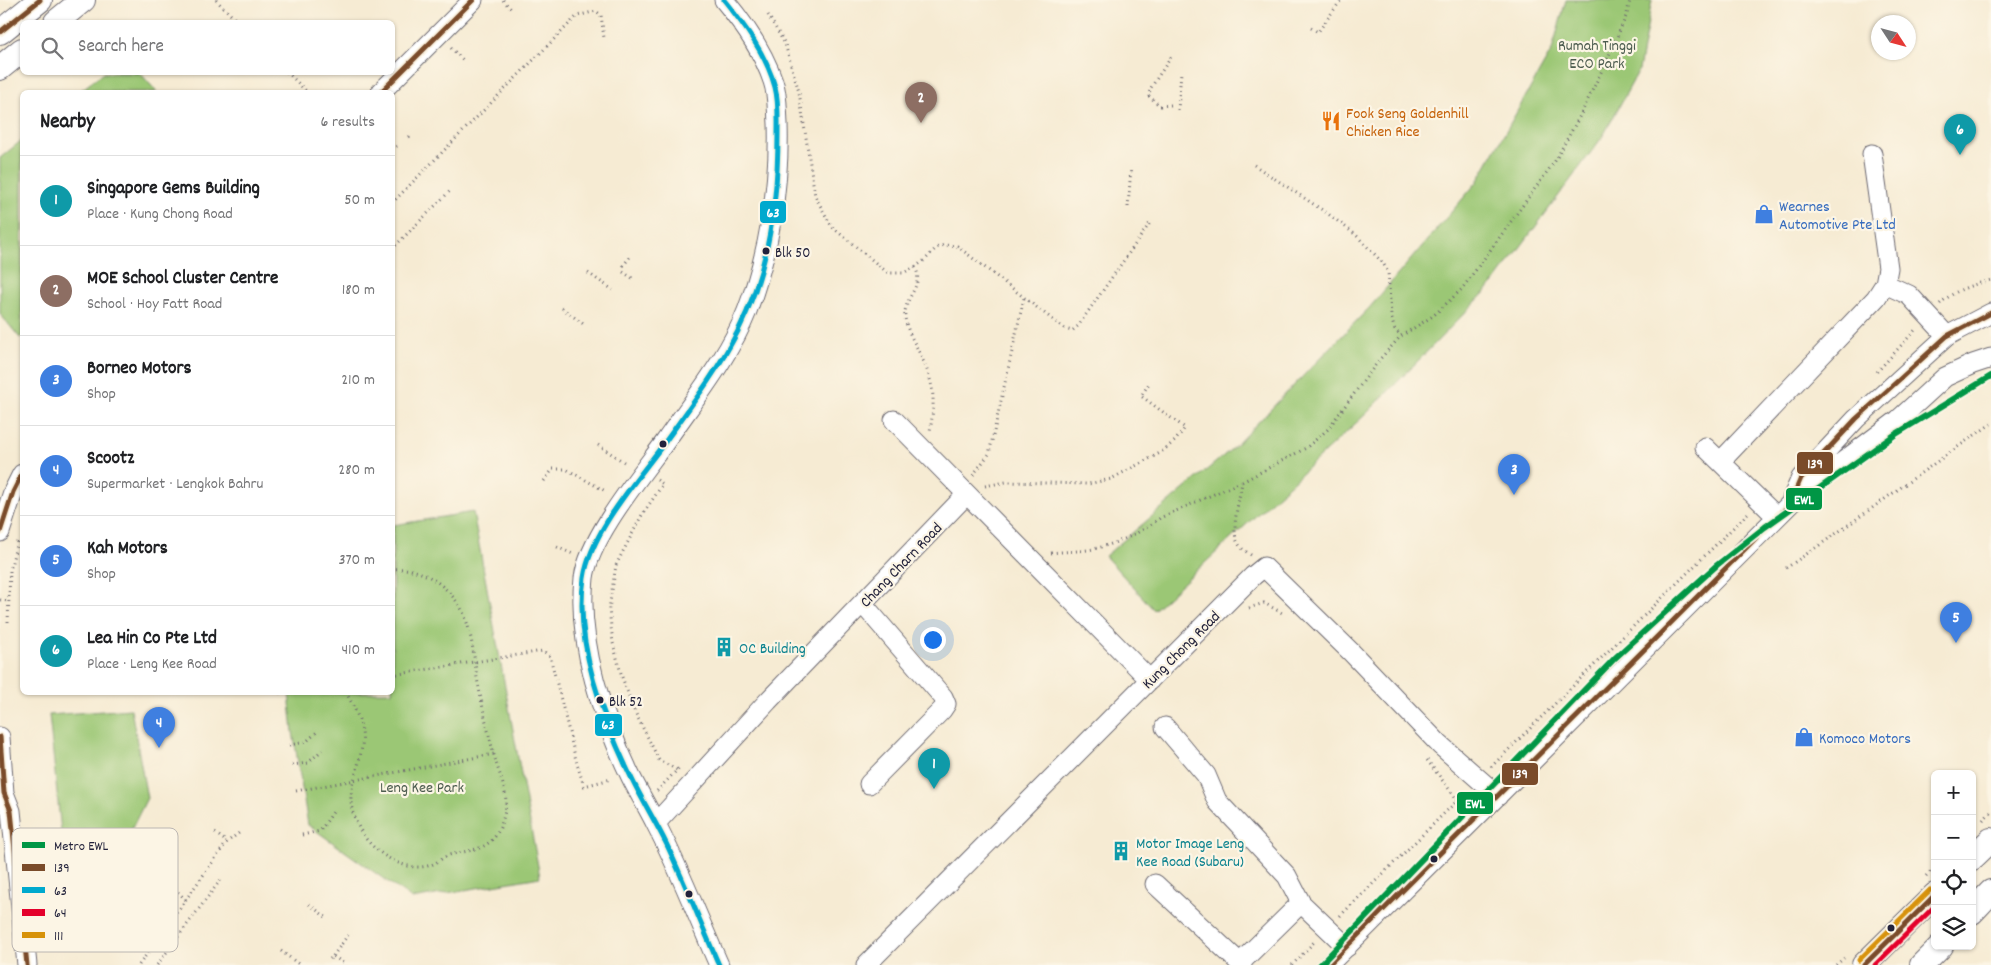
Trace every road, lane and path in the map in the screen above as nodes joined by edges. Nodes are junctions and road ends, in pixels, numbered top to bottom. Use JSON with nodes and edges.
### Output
{"nodes":[{"id":1,"x":40,"y":0,"type":"edge"},
{"id":2,"x":83,"y":0,"type":"edge"},
{"id":3,"x":216,"y":0,"type":"edge"},
{"id":4,"x":473,"y":0,"type":"edge"},
{"id":5,"x":502,"y":0,"type":"edge"},
{"id":6,"x":724,"y":0,"type":"edge"},
{"id":7,"x":1341,"y":0,"type":"edge"},
{"id":8,"x":1630,"y":0,"type":"edge"},
{"id":9,"x":513,"y":11,"type":"dead end"},
{"id":10,"x":768,"y":15,"type":"dead end"},
{"id":11,"x":58,"y":20,"type":"edge"},
{"id":12,"x":236,"y":20,"type":"edge"},
{"id":13,"x":1310,"y":28,"type":"dead end"},
{"id":14,"x":0,"y":32,"type":"edge"},
{"id":15,"x":604,"y":38,"type":"dead end"},
{"id":16,"x":452,"y":48,"type":"dead end"},
{"id":17,"x":20,"y":52,"type":"edge"},
{"id":18,"x":1171,"y":57,"type":"dead end"},
{"id":19,"x":463,"y":60,"type":"dead end"},
{"id":20,"x":0,"y":68,"type":"edge"},
{"id":21,"x":1181,"y":72,"type":"dead end"},
{"id":22,"x":290,"y":75,"type":"edge"},
{"id":23,"x":304,"y":90,"type":"edge"},
{"id":24,"x":384,"y":90,"type":"edge"},
{"id":25,"x":1171,"y":105,"type":"dead end"},
{"id":26,"x":1178,"y":110,"type":"dead end"},
{"id":27,"x":1872,"y":154,"type":"dead end"},
{"id":28,"x":1254,"y":165,"type":"dead end"},
{"id":29,"x":1131,"y":168,"type":"dead end"},
{"id":30,"x":450,"y":191,"type":"dead end"},
{"id":31,"x":395,"y":200,"type":"edge"},
{"id":32,"x":1128,"y":207,"type":"dead end"},
{"id":33,"x":1150,"y":223,"type":"dead end"},
{"id":34,"x":395,"y":245,"type":"edge"},
{"id":35,"x":632,"y":254,"type":"dead end"},
{"id":36,"x":623,"y":266,"type":"dead end"},
{"id":37,"x":915,"y":267,"type":"junction"},
{"id":38,"x":588,"y":272,"type":"dead end"},
{"id":39,"x":623,"y":272,"type":"dead end"},
{"id":40,"x":635,"y":280,"type":"dead end"},
{"id":41,"x":1991,"y":280,"type":"edge"},
{"id":42,"x":1885,"y":284,"type":"junction"},
{"id":43,"x":612,"y":290,"type":"dead end"},
{"id":44,"x":1024,"y":297,"type":"junction"},
{"id":45,"x":562,"y":308,"type":"dead end"},
{"id":46,"x":1991,"y":313,"type":"edge"},
{"id":47,"x":1929,"y":316,"type":"junction"},
{"id":48,"x":586,"y":326,"type":"dead end"},
{"id":49,"x":1401,"y":336,"type":"junction"},
{"id":50,"x":1947,"y":336,"type":"junction"},
{"id":51,"x":1991,"y":358,"type":"edge"},
{"id":52,"x":1872,"y":378,"type":"dead end"},
{"id":53,"x":1150,"y":382,"type":"dead end"},
{"id":54,"x":894,"y":420,"type":"dead end"},
{"id":55,"x":1991,"y":424,"type":"edge"},
{"id":56,"x":929,"y":435,"type":"dead end"},
{"id":57,"x":598,"y":445,"type":"dead end"},
{"id":58,"x":1705,"y":447,"type":"dead end"},
{"id":59,"x":1721,"y":461,"type":"junction"},
{"id":60,"x":632,"y":467,"type":"dead end"},
{"id":61,"x":20,"y":478,"type":"edge"},
{"id":62,"x":654,"y":478,"type":"dead end"},
{"id":63,"x":544,"y":481,"type":"dead end"},
{"id":64,"x":1242,"y":482,"type":"junction"},
{"id":65,"x":973,"y":486,"type":"junction"},
{"id":66,"x":1761,"y":500,"type":"junction"},
{"id":67,"x":623,"y":501,"type":"junction"},
{"id":68,"x":1784,"y":511,"type":"junction"},
{"id":69,"x":9,"y":534,"type":"edge"},
{"id":70,"x":557,"y":547,"type":"dead end"},
{"id":71,"x":572,"y":554,"type":"dead end"},
{"id":72,"x":1028,"y":557,"type":"junction"},
{"id":73,"x":1264,"y":567,"type":"junction"},
{"id":74,"x":1786,"y":568,"type":"dead end"},
{"id":75,"x":395,"y":569,"type":"edge"},
{"id":76,"x":0,"y":600,"type":"edge"},
{"id":77,"x":9,"y":601,"type":"junction"},
{"id":78,"x":862,"y":604,"type":"junction"},
{"id":79,"x":8,"y":622,"type":"dead end"},
{"id":80,"x":475,"y":663,"type":"junction"},
{"id":81,"x":395,"y":675,"type":"edge"},
{"id":82,"x":1150,"y":680,"type":"junction"},
{"id":83,"x":347,"y":695,"type":"edge"},
{"id":84,"x":1165,"y":727,"type":"dead end"},
{"id":85,"x":318,"y":731,"type":"dead end"},
{"id":86,"x":0,"y":737,"type":"edge"},
{"id":87,"x":289,"y":745,"type":"dead end"},
{"id":88,"x":322,"y":750,"type":"dead end"},
{"id":89,"x":494,"y":754,"type":"junction"},
{"id":90,"x":292,"y":765,"type":"dead end"},
{"id":91,"x":676,"y":770,"type":"dead end"},
{"id":92,"x":619,"y":778,"type":"dead end"},
{"id":93,"x":1479,"y":779,"type":"junction"},
{"id":94,"x":352,"y":781,"type":"junction"},
{"id":95,"x":869,"y":784,"type":"dead end"},
{"id":96,"x":296,"y":791,"type":"dead end"},
{"id":97,"x":1498,"y":796,"type":"junction"},
{"id":98,"x":2,"y":800,"type":"edge"},
{"id":99,"x":333,"y":812,"type":"dead end"},
{"id":100,"x":656,"y":823,"type":"junction"},
{"id":101,"x":0,"y":827,"type":"edge"},
{"id":102,"x":13,"y":828,"type":"edge"},
{"id":103,"x":239,"y":833,"type":"dead end"},
{"id":104,"x":215,"y":834,"type":"dead end"},
{"id":105,"x":302,"y":835,"type":"dead end"},
{"id":106,"x":1991,"y":840,"type":"edge"},
{"id":107,"x":227,"y":842,"type":"junction"},
{"id":108,"x":1976,"y":854,"type":"edge"},
{"id":109,"x":222,"y":878,"type":"dead end"},
{"id":110,"x":1155,"y":884,"type":"dead end"},
{"id":111,"x":178,"y":892,"type":"dead end"},
{"id":112,"x":1991,"y":892,"type":"edge"},
{"id":113,"x":1931,"y":899,"type":"edge"},
{"id":114,"x":186,"y":900,"type":"junction"},
{"id":115,"x":1301,"y":903,"type":"junction"},
{"id":116,"x":309,"y":904,"type":"dead end"},
{"id":117,"x":1976,"y":908,"type":"edge"},
{"id":118,"x":178,"y":911,"type":"edge"},
{"id":119,"x":327,"y":918,"type":"dead end"},
{"id":120,"x":12,"y":919,"type":"edge"},
{"id":121,"x":1328,"y":929,"type":"junction"},
{"id":122,"x":348,"y":935,"type":"dead end"},
{"id":123,"x":178,"y":937,"type":"edge"},
{"id":124,"x":1347,"y":947,"type":"junction"},
{"id":125,"x":1937,"y":950,"type":"edge"},
{"id":126,"x":280,"y":951,"type":"dead end"},
{"id":127,"x":16,"y":952,"type":"edge"},
{"id":128,"x":26,"y":952,"type":"edge"},
{"id":129,"x":148,"y":952,"type":"edge"},
{"id":130,"x":167,"y":952,"type":"edge"},
{"id":131,"x":1241,"y":964,"type":"edge"},
{"id":132,"x":18,"y":965,"type":"edge"},
{"id":133,"x":27,"y":965,"type":"edge"},
{"id":134,"x":139,"y":965,"type":"edge"},
{"id":135,"x":157,"y":965,"type":"edge"},
{"id":136,"x":300,"y":965,"type":"edge"},
{"id":137,"x":346,"y":965,"type":"edge"},
{"id":138,"x":719,"y":965,"type":"edge"},
{"id":139,"x":866,"y":965,"type":"edge"},
{"id":140,"x":1292,"y":965,"type":"edge"},
{"id":141,"x":1328,"y":965,"type":"edge"},
{"id":142,"x":1864,"y":965,"type":"edge"},
{"id":143,"x":1922,"y":965,"type":"edge"}],
"edges":[{"from":1,"to":14,"type":"main road"},
{"from":2,"to":11,"type":"main road"},
{"from":3,"to":12,"type":"path"},
{"from":4,"to":24,"type":"street"},
{"from":5,"to":9,"type":"path"},
{"from":6,"to":67,"type":"street"},
{"from":7,"to":13,"type":"path"},
{"from":8,"to":49,"type":"path"},
{"from":10,"to":37,"type":"path"},
{"from":15,"to":31,"type":"path"},
{"from":16,"to":19,"type":"path"},
{"from":17,"to":20,"type":"main road"},
{"from":18,"to":25,"type":"path"},
{"from":21,"to":26,"type":"path"},
{"from":22,"to":23,"type":"path"},
{"from":27,"to":42,"type":"street"},
{"from":28,"to":49,"type":"path"},
{"from":29,"to":32,"type":"path"},
{"from":30,"to":34,"type":"path"},
{"from":33,"to":44,"type":"path"},
{"from":35,"to":36,"type":"path"},
{"from":37,"to":44,"type":"path"},
{"from":37,"to":56,"type":"path"},
{"from":38,"to":43,"type":"path"},
{"from":39,"to":40,"type":"path"},
{"from":41,"to":47,"type":"path"},
{"from":42,"to":47,"type":"street"},
{"from":42,"to":59,"type":"street"},
{"from":44,"to":65,"type":"path"},
{"from":45,"to":48,"type":"path"},
{"from":46,"to":50,"type":"street"},
{"from":47,"to":50,"type":"street"},
{"from":47,"to":52,"type":"path"},
{"from":49,"to":64,"type":"path"},
{"from":50,"to":68,"type":"street"},
{"from":51,"to":68,"type":"street"},
{"from":53,"to":65,"type":"path"},
{"from":54,"to":65,"type":"street"},
{"from":55,"to":74,"type":"path"},
{"from":57,"to":60,"type":"path"},
{"from":58,"to":59,"type":"street"},
{"from":59,"to":66,"type":"street"},
{"from":61,"to":69,"type":"street"},
{"from":62,"to":91,"type":"path"},
{"from":63,"to":67,"type":"path"},
{"from":64,"to":72,"type":"path"},
{"from":64,"to":73,"type":"path"},
{"from":65,"to":72,"type":"street"},
{"from":65,"to":78,"type":"street","name":"Chang Charn Road"},
{"from":66,"to":68,"type":"street"},
{"from":66,"to":93,"type":"path"},
{"from":67,"to":100,"type":"street"},
{"from":68,"to":97,"type":"street"},
{"from":69,"to":77,"type":"path"},
{"from":70,"to":71,"type":"path"},
{"from":72,"to":82,"type":"street"},
{"from":73,"to":82,"type":"street","name":"Kung Chong Road"},
{"from":73,"to":93,"type":"street"},
{"from":75,"to":80,"type":"path"},
{"from":76,"to":77,"type":"path"},
{"from":77,"to":79,"type":"path"},
{"from":78,"to":95,"type":"street"},
{"from":78,"to":100,"type":"street","name":"Chang Charn Road"},
{"from":80,"to":81,"type":"path"},
{"from":80,"to":89,"type":"path"},
{"from":80,"to":92,"type":"path"},
{"from":82,"to":139,"type":"street","name":"Kung Chong Road"},
{"from":83,"to":94,"type":"path"},
{"from":84,"to":115,"type":"street"},
{"from":85,"to":87,"type":"path"},
{"from":86,"to":98,"type":"street"},
{"from":88,"to":90,"type":"path"},
{"from":89,"to":94,"type":"path"},
{"from":89,"to":94,"type":"path"},
{"from":93,"to":97,"type":"street"},
{"from":93,"to":121,"type":"path"},
{"from":94,"to":96,"type":"path"},
{"from":97,"to":124,"type":"street"},
{"from":98,"to":102,"type":"street"},
{"from":99,"to":105,"type":"path"},
{"from":100,"to":138,"type":"street"},
{"from":101,"to":120,"type":"street"},
{"from":103,"to":107,"type":"path"},
{"from":104,"to":107,"type":"path"},
{"from":106,"to":108,"type":"main road"},
{"from":107,"to":114,"type":"path"},
{"from":109,"to":123,"type":"path"},
{"from":110,"to":131,"type":"street"},
{"from":111,"to":114,"type":"path"},
{"from":112,"to":117,"type":"main road"},
{"from":113,"to":142,"type":"main road"},
{"from":114,"to":118,"type":"path"},
{"from":115,"to":121,"type":"street"},
{"from":115,"to":131,"type":"street"},
{"from":116,"to":119,"type":"path"},
{"from":121,"to":124,"type":"street"},
{"from":121,"to":140,"type":"path"},
{"from":122,"to":137,"type":"path"},
{"from":124,"to":141,"type":"street"},
{"from":125,"to":143,"type":"main road"},
{"from":126,"to":136,"type":"path"},
{"from":127,"to":132,"type":"street"},
{"from":128,"to":133,"type":"street"},
{"from":129,"to":134,"type":"path"},
{"from":130,"to":135,"type":"path"}]}
